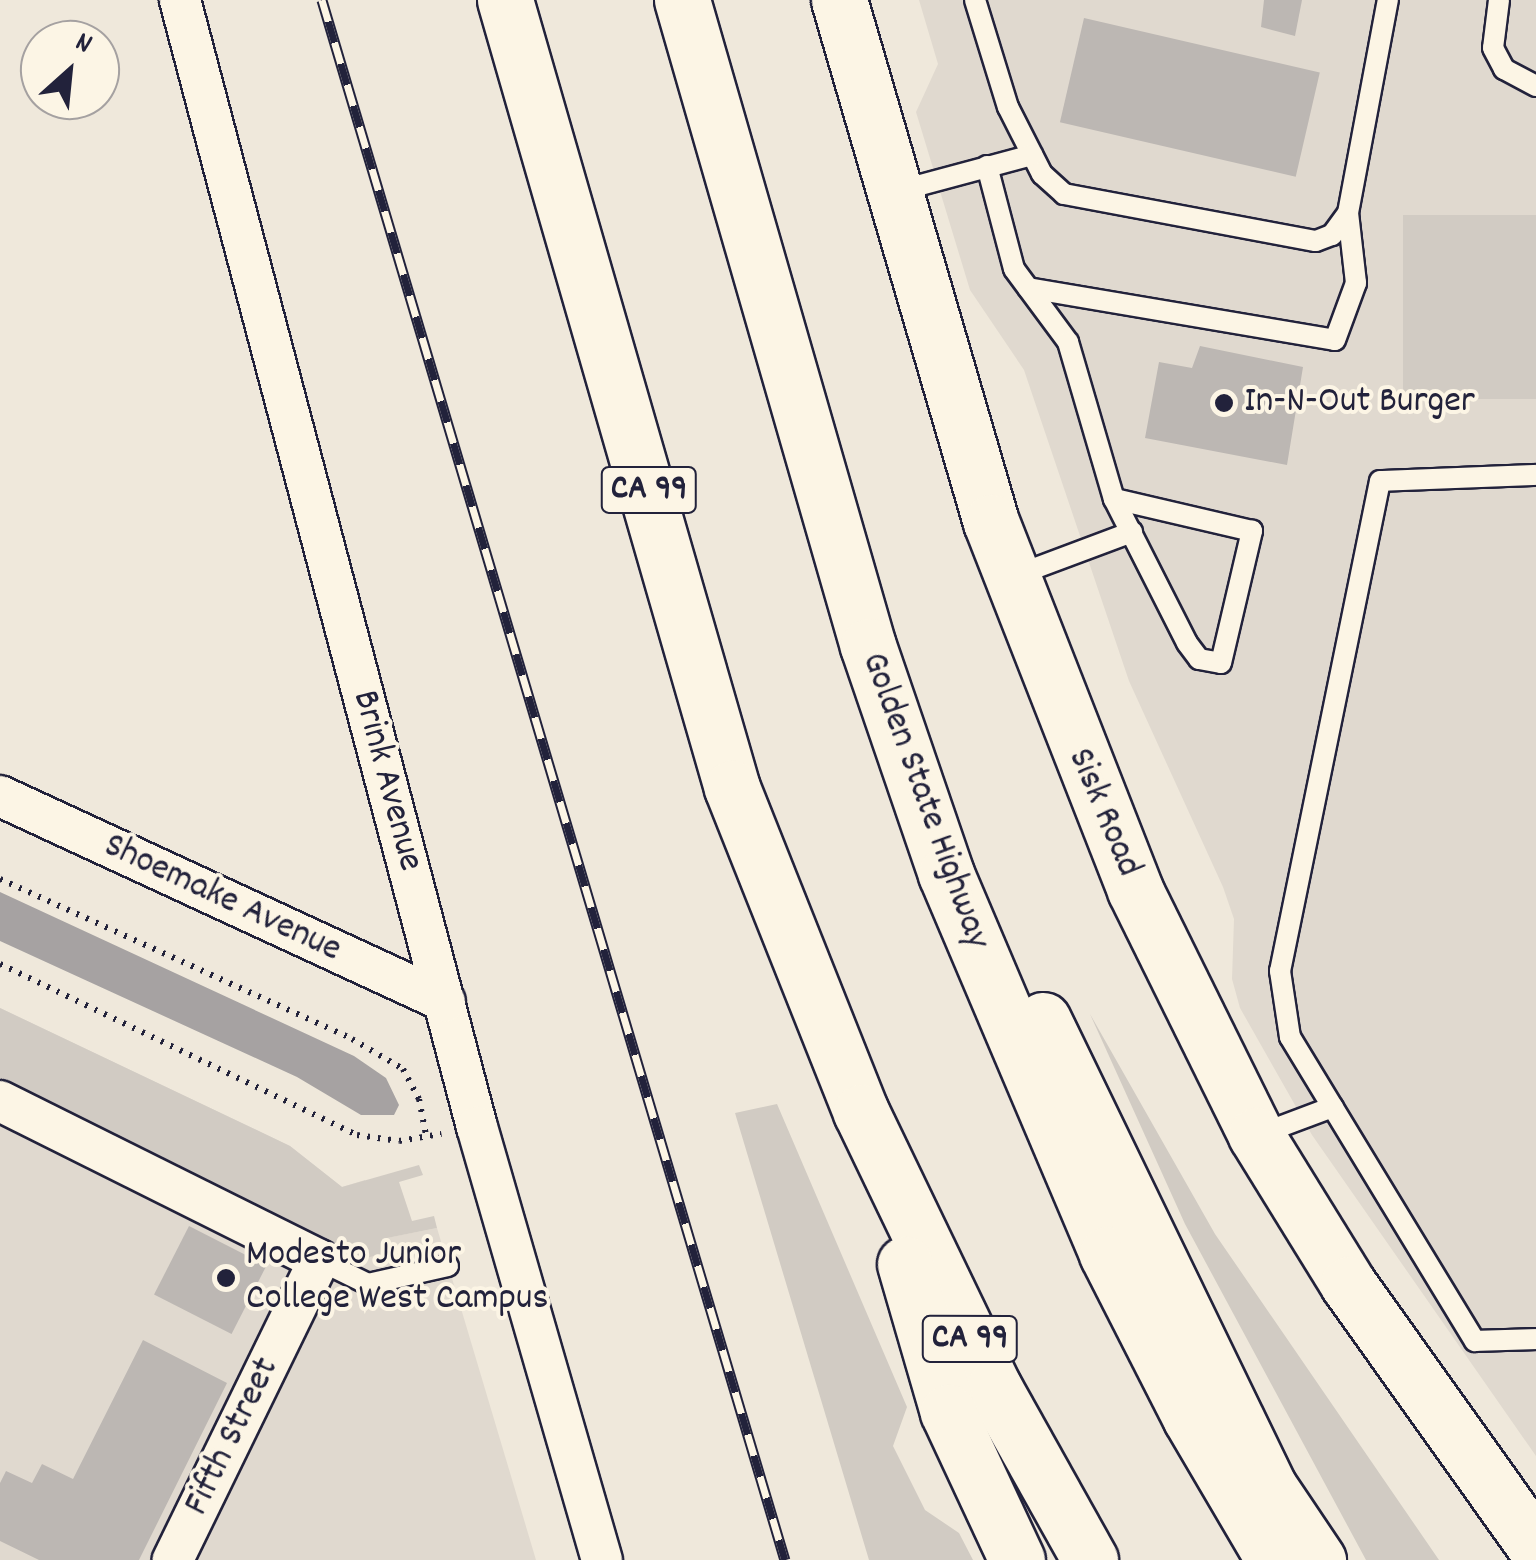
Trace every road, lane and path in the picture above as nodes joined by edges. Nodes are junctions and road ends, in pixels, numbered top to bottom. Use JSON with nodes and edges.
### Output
{"nodes":[{"id":1,"x":180,"y":0,"type":"edge"},
{"id":2,"x":506,"y":0,"type":"edge"},
{"id":3,"x":682,"y":0,"type":"edge"},
{"id":4,"x":839,"y":0,"type":"edge"},
{"id":5,"x":974,"y":0,"type":"edge"},
{"id":6,"x":1388,"y":0,"type":"edge"},
{"id":7,"x":1499,"y":0,"type":"edge"},
{"id":8,"x":1536,"y":86,"type":"edge"},
{"id":9,"x":1032,"y":155,"type":"junction"},
{"id":10,"x":987,"y":166,"type":"junction"},
{"id":11,"x":891,"y":192,"type":"junction"},
{"id":12,"x":1348,"y":213,"type":"junction"},
{"id":13,"x":1028,"y":288,"type":"junction"},
{"id":14,"x":1536,"y":475,"type":"edge"},
{"id":15,"x":1114,"y":499,"type":"junction"},
{"id":16,"x":1132,"y":532,"type":"junction"},
{"id":17,"x":1010,"y":578,"type":"junction"},
{"id":18,"x":868,"y":646,"type":"junction"},
{"id":19,"x":0,"y":796,"type":"edge"},
{"id":20,"x":0,"y":879,"type":"edge"},
{"id":21,"x":0,"y":964,"type":"edge"},
{"id":22,"x":444,"y":1002,"type":"junction"},
{"id":23,"x":0,"y":1102,"type":"edge"},
{"id":24,"x":1333,"y":1108,"type":"junction"},
{"id":25,"x":862,"y":1112,"type":"junction"},
{"id":26,"x":477,"y":1128,"type":"junction"},
{"id":27,"x":426,"y":1136,"type":"junction"},
{"id":28,"x":1256,"y":1136,"type":"junction"},
{"id":29,"x":319,"y":1260,"type":"junction"},
{"id":30,"x":448,"y":1266,"type":"dead end"},
{"id":31,"x":1536,"y":1339,"type":"edge"},
{"id":32,"x":1536,"y":1548,"type":"edge"},
{"id":33,"x":173,"y":1560,"type":"edge"},
{"id":34,"x":602,"y":1560,"type":"edge"},
{"id":35,"x":1017,"y":1560,"type":"edge"},
{"id":36,"x":1090,"y":1560,"type":"edge"},
{"id":37,"x":1274,"y":1560,"type":"edge"},
{"id":38,"x":1318,"y":1560,"type":"edge"}],
"edges":[{"from":1,"to":22,"type":"street","name":"Brink Avenue"},
{"from":2,"to":25,"type":"main road","number":"CA 99"},
{"from":3,"to":18,"type":"main road","name":"Golden State Highway"},
{"from":4,"to":11,"type":"main road","name":"Sisk Road"},
{"from":5,"to":9,"type":"lane"},
{"from":6,"to":12,"type":"lane"},
{"from":7,"to":8,"type":"lane"},
{"from":9,"to":10,"type":"lane"},
{"from":9,"to":12,"type":"lane"},
{"from":10,"to":11,"type":"lane"},
{"from":10,"to":13,"type":"lane"},
{"from":11,"to":17,"type":"main road","name":"Sisk Road"},
{"from":12,"to":13,"type":"lane"},
{"from":13,"to":15,"type":"lane"},
{"from":14,"to":24,"type":"lane"},
{"from":15,"to":16,"type":"lane"},
{"from":15,"to":16,"type":"lane"},
{"from":16,"to":17,"type":"lane"},
{"from":17,"to":28,"type":"main road","name":"Sisk Road"},
{"from":18,"to":37,"type":"main road","name":"Golden State Highway"},
{"from":18,"to":38,"type":"main road"},
{"from":19,"to":22,"type":"street","name":"Shoemake Avenue"},
{"from":20,"to":27,"type":"path"},
{"from":21,"to":27,"type":"path"},
{"from":22,"to":26,"type":"street","name":"Brink Avenue"},
{"from":23,"to":29,"type":"street"},
{"from":24,"to":28,"type":"lane"},
{"from":24,"to":31,"type":"lane"},
{"from":25,"to":35,"type":"main road"},
{"from":25,"to":36,"type":"main road","number":"CA 99"},
{"from":26,"to":27,"type":"path"},
{"from":26,"to":34,"type":"street","name":"Brink Avenue"},
{"from":28,"to":32,"type":"main road","name":"Sisk Road"},
{"from":29,"to":30,"type":"lane"},
{"from":29,"to":33,"type":"street","name":"Fifth Street"}]}
